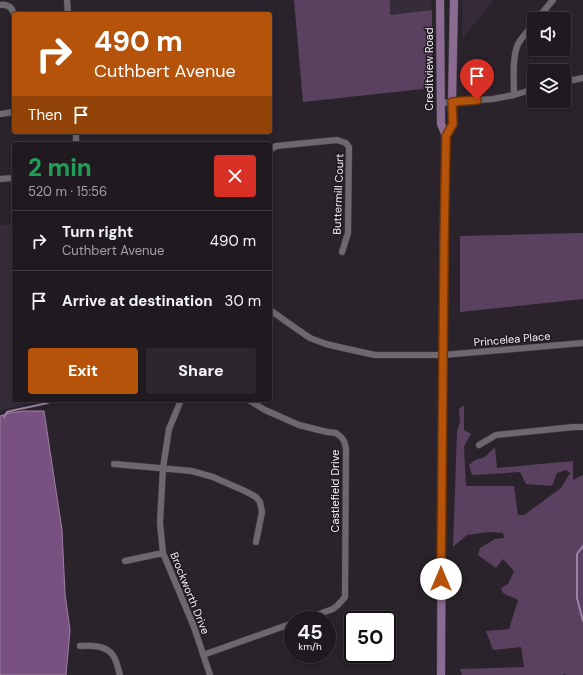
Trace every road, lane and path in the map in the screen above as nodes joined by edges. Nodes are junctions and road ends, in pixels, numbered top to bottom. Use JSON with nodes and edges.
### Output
{"nodes":[{"id":1,"x":67,"y":0,"type":"edge"},
{"id":2,"x":440,"y":0,"type":"edge"},
{"id":3,"x":454,"y":0,"type":"edge"},
{"id":4,"x":553,"y":0,"type":"edge"},
{"id":5,"x":0,"y":5,"type":"edge"},
{"id":6,"x":14,"y":12,"type":"edge"},
{"id":7,"x":68,"y":12,"type":"edge"},
{"id":8,"x":543,"y":12,"type":"edge"},
{"id":9,"x":527,"y":32,"type":"edge"},
{"id":10,"x":583,"y":78,"type":"edge"},
{"id":11,"x":571,"y":81,"type":"edge"},
{"id":12,"x":527,"y":91,"type":"edge"},
{"id":13,"x":514,"y":95,"type":"junction"},
{"id":14,"x":441,"y":102,"type":"junction"},
{"id":15,"x":452,"y":102,"type":"junction"},
{"id":16,"x":12,"y":112,"type":"edge"},
{"id":17,"x":0,"y":114,"type":"edge"},
{"id":18,"x":446,"y":136,"type":"junction"},
{"id":19,"x":272,"y":149,"type":"edge"},
{"id":20,"x":12,"y":178,"type":"edge"},
{"id":21,"x":0,"y":179,"type":"edge"},
{"id":22,"x":342,"y":252,"type":"dead end"},
{"id":23,"x":272,"y":312,"type":"edge"},
{"id":24,"x":583,"y":343,"type":"edge"},
{"id":25,"x":443,"y":355,"type":"junction"},
{"id":26,"x":180,"y":402,"type":"edge"},
{"id":27,"x":252,"y":402,"type":"edge"},
{"id":28,"x":583,"y":427,"type":"edge"},
{"id":29,"x":479,"y":445,"type":"dead end"},
{"id":30,"x":114,"y":464,"type":"dead end"},
{"id":31,"x":163,"y":468,"type":"junction"},
{"id":32,"x":256,"y":542,"type":"dead end"},
{"id":33,"x":163,"y":553,"type":"junction"},
{"id":34,"x":125,"y":561,"type":"dead end"},
{"id":35,"x":327,"y":611,"type":"edge"},
{"id":36,"x":284,"y":626,"type":"edge"},
{"id":37,"x":80,"y":646,"type":"dead end"},
{"id":38,"x":203,"y":655,"type":"junction"},
{"id":39,"x":120,"y":675,"type":"edge"},
{"id":40,"x":210,"y":675,"type":"edge"},
{"id":41,"x":441,"y":675,"type":"edge"}],
"edges":[{"from":1,"to":7,"type":"street"},
{"from":2,"to":14,"type":"main road","name":"Creditview Road"},
{"from":3,"to":15,"type":"main road","name":"Creditview Road"},
{"from":4,"to":8,"type":"street"},
{"from":5,"to":6,"type":"street"},
{"from":9,"to":13,"type":"street"},
{"from":10,"to":11,"type":"street"},
{"from":12,"to":13,"type":"street"},
{"from":13,"to":15,"type":"street"},
{"from":14,"to":15,"type":"street"},
{"from":14,"to":18,"type":"main road","name":"Creditview Road"},
{"from":15,"to":18,"type":"main road","name":"Creditview Road"},
{"from":16,"to":17,"type":"street"},
{"from":18,"to":25,"type":"main road","name":"Creditview Road"},
{"from":19,"to":22,"type":"street","name":"Buttermill Court"},
{"from":20,"to":21,"type":"street"},
{"from":23,"to":25,"type":"street","name":"Princelea Place"},
{"from":24,"to":25,"type":"street","name":"Princelea Place"},
{"from":25,"to":41,"type":"main road","name":"Creditview Road"},
{"from":26,"to":31,"type":"street","name":"Brockworth Drive"},
{"from":27,"to":35,"type":"street","name":"Castlefield Drive"},
{"from":28,"to":29,"type":"street"},
{"from":30,"to":31,"type":"street"},
{"from":31,"to":32,"type":"street"},
{"from":31,"to":33,"type":"street","name":"Brockworth Drive"},
{"from":33,"to":34,"type":"street"},
{"from":33,"to":38,"type":"street","name":"Brockworth Drive"},
{"from":36,"to":38,"type":"street"},
{"from":37,"to":39,"type":"street"},
{"from":38,"to":40,"type":"street","name":"Brockworth Drive"}]}
